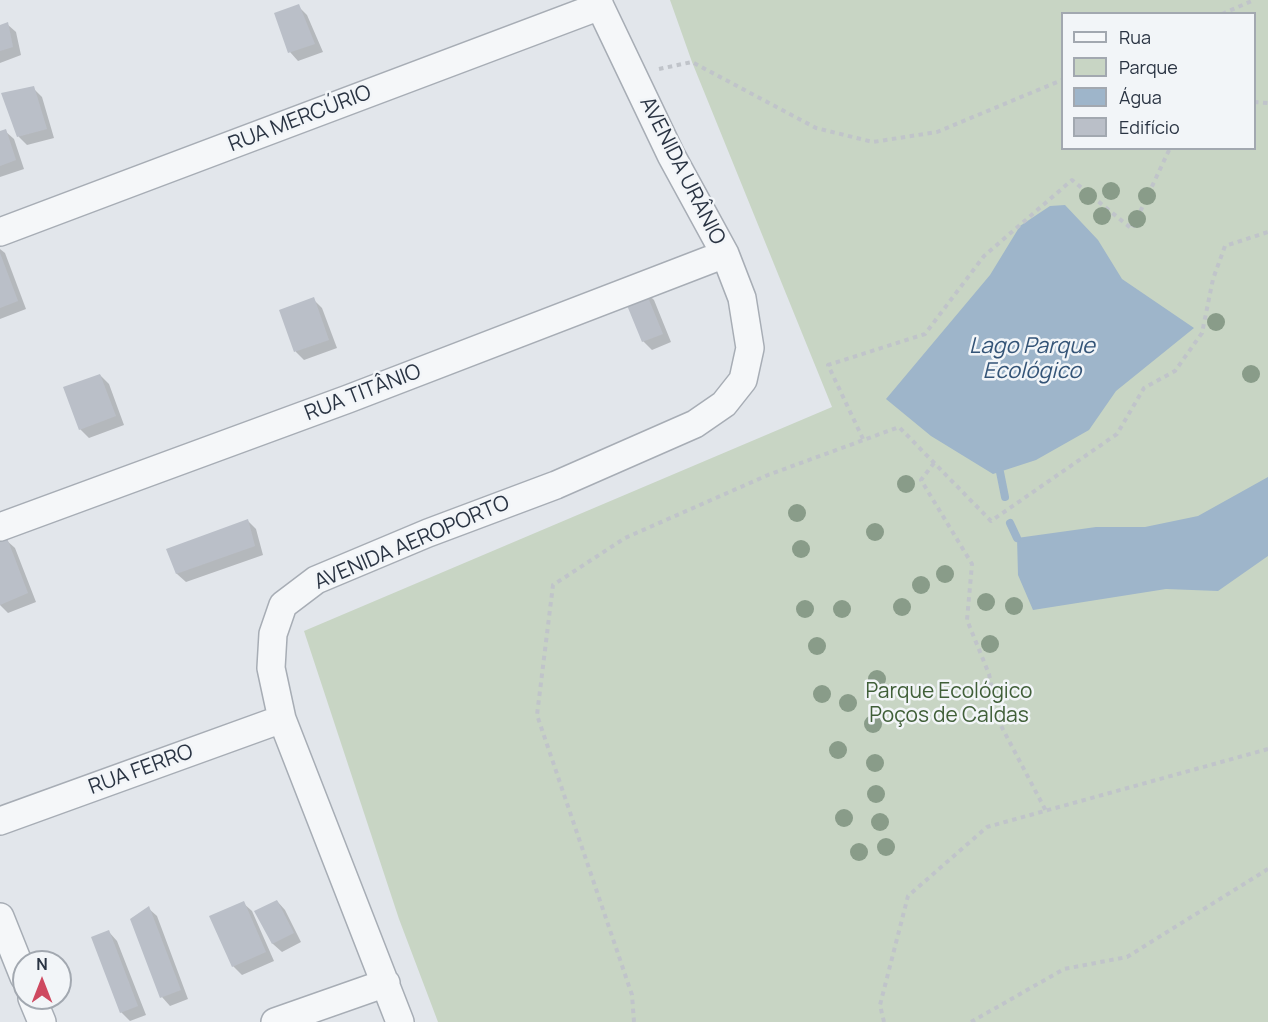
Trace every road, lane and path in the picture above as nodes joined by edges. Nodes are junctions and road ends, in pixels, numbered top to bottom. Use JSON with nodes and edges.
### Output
{"nodes":[{"id":1,"x":1254,"y":0,"type":"edge"},
{"id":2,"x":598,"y":3,"type":"edge"},
{"id":3,"x":1226,"y":12,"type":"edge"},
{"id":4,"x":634,"y":75,"type":"junction"},
{"id":5,"x":1061,"y":80,"type":"edge"},
{"id":6,"x":1169,"y":150,"type":"edge"},
{"id":7,"x":0,"y":232,"type":"edge"},
{"id":8,"x":1268,"y":232,"type":"edge"},
{"id":9,"x":725,"y":254,"type":"junction"},
{"id":10,"x":750,"y":348,"type":"joint"},
{"id":11,"x":863,"y":439,"type":"junction"},
{"id":12,"x":934,"y":463,"type":"junction"},
{"id":13,"x":0,"y":527,"type":"edge"},
{"id":14,"x":282,"y":718,"type":"junction"},
{"id":15,"x":1268,"y":749,"type":"edge"},
{"id":16,"x":1047,"y":810,"type":"junction"},
{"id":17,"x":0,"y":821,"type":"edge"},
{"id":18,"x":1268,"y":869,"type":"edge"},
{"id":19,"x":0,"y":917,"type":"edge"},
{"id":20,"x":13,"y":950,"type":"edge"},
{"id":21,"x":386,"y":983,"type":"junction"},
{"id":22,"x":275,"y":1022,"type":"edge"},
{"id":23,"x":400,"y":1022,"type":"edge"},
{"id":24,"x":634,"y":1022,"type":"edge"},
{"id":25,"x":884,"y":1022,"type":"edge"},
{"id":26,"x":971,"y":1022,"type":"edge"}],
"edges":[{"from":1,"to":3,"type":"path"},
{"from":2,"to":4,"type":"street","name":"AVENIDA URÂNIO"},
{"from":2,"to":7,"type":"street","name":"RUA MERCÚRIO"},
{"from":4,"to":5,"type":"path"},
{"from":4,"to":9,"type":"street","name":"AVENIDA URÂNIO"},
{"from":6,"to":11,"type":"path"},
{"from":8,"to":12,"type":"path"},
{"from":9,"to":10,"type":"street","name":"AVENIDA URÂNIO"},
{"from":9,"to":13,"type":"street","name":"RUA TITÂNIO"},
{"from":10,"to":14,"type":"street","name":"AVENIDA AEROPORTO"},
{"from":11,"to":12,"type":"path"},
{"from":11,"to":24,"type":"path"},
{"from":12,"to":16,"type":"path"},
{"from":14,"to":17,"type":"street","name":"RUA FERRO"},
{"from":14,"to":21,"type":"street","name":"AVENIDA AEROPORTO"},
{"from":15,"to":16,"type":"path"},
{"from":16,"to":25,"type":"path"},
{"from":18,"to":26,"type":"path"},
{"from":19,"to":20,"type":"street"},
{"from":21,"to":22,"type":"street"},
{"from":21,"to":23,"type":"street","name":"AVENIDA AEROPORTO"}]}
